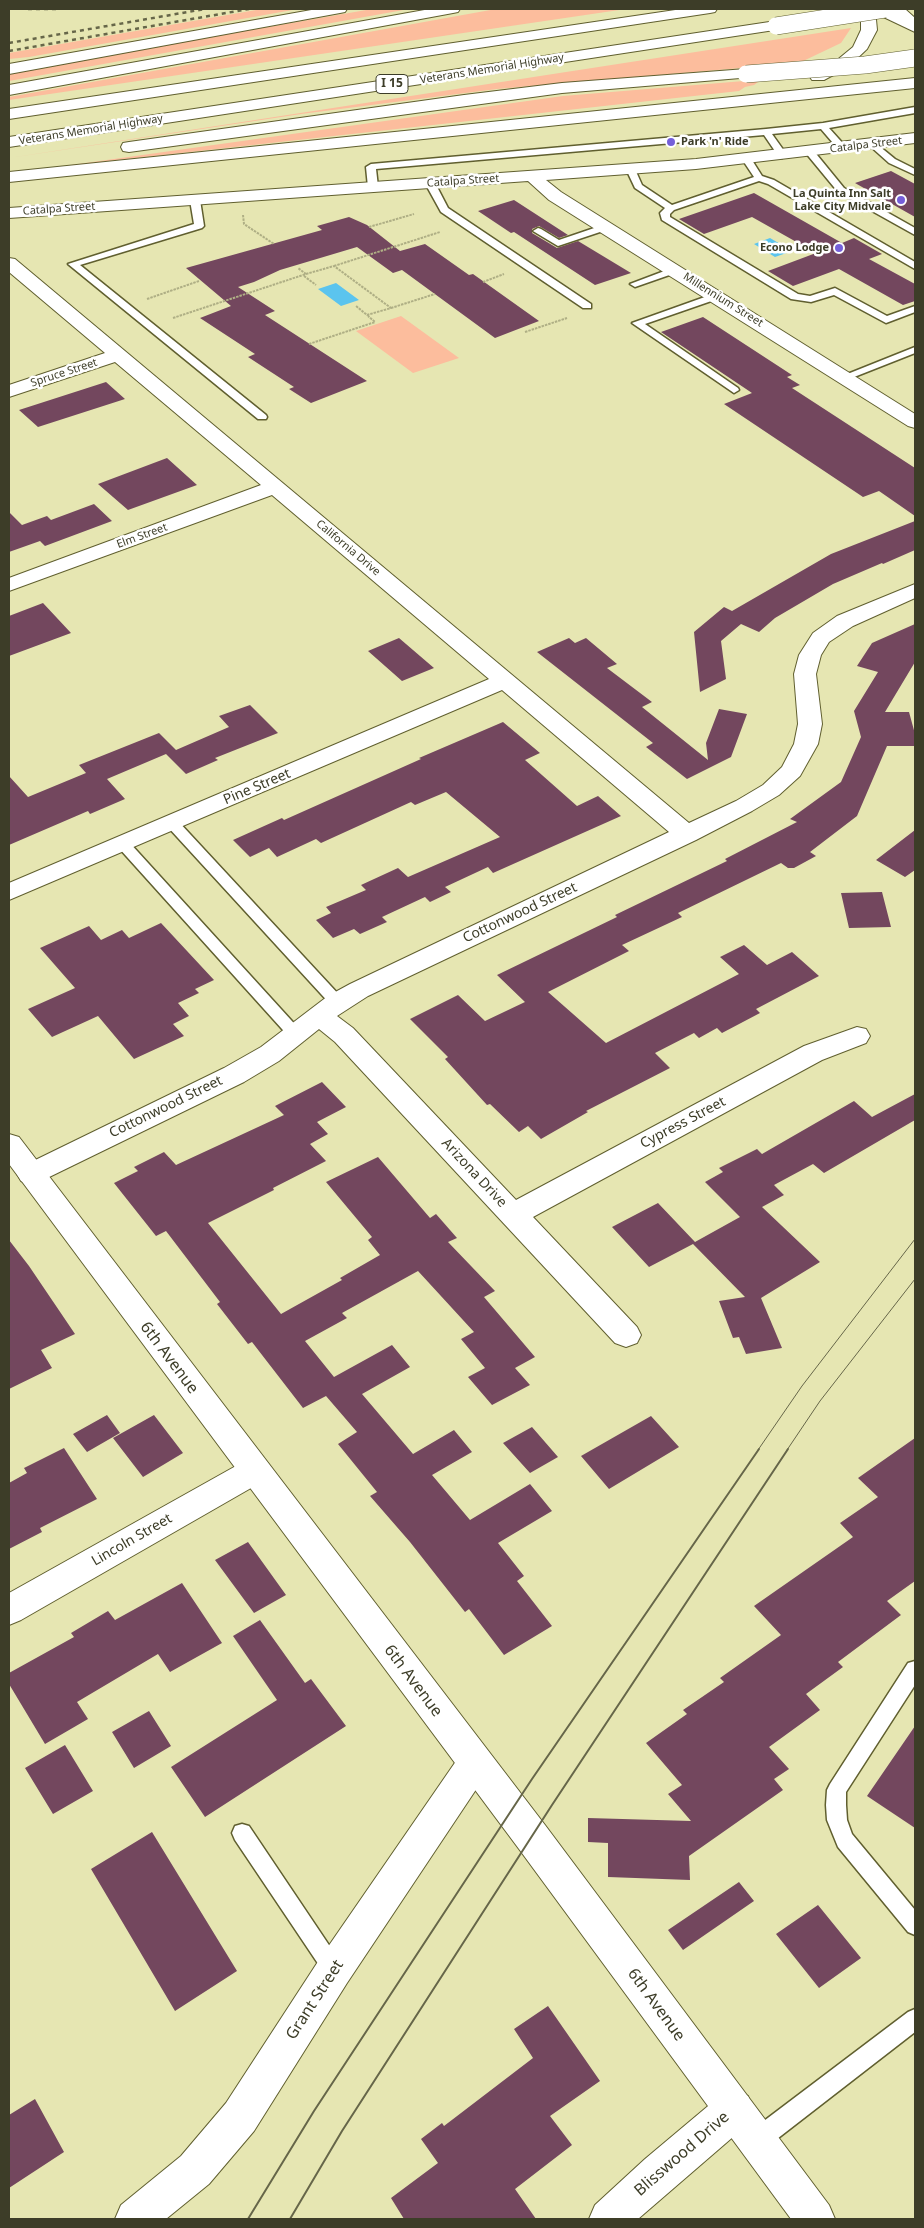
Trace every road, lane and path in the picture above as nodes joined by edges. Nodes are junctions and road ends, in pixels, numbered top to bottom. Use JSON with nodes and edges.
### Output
{"nodes":[{"id":1,"x":340,"y":9,"type":"edge"},
{"id":2,"x":453,"y":9,"type":"edge"},
{"id":3,"x":710,"y":9,"type":"edge"},
{"id":4,"x":868,"y":9,"type":"edge"},
{"id":5,"x":878,"y":9,"type":"edge"},
{"id":6,"x":894,"y":9,"type":"edge"},
{"id":7,"x":915,"y":17,"type":"edge"},
{"id":8,"x":915,"y":27,"type":"edge"},
{"id":9,"x":915,"y":58,"type":"edge"},
{"id":10,"x":9,"y":69,"type":"edge"},
{"id":11,"x":915,"y":83,"type":"edge"},
{"id":12,"x":9,"y":90,"type":"edge"},
{"id":13,"x":705,"y":104,"type":"junction"},
{"id":14,"x":915,"y":110,"type":"edge"},
{"id":15,"x":9,"y":114,"type":"edge"},
{"id":16,"x":823,"y":126,"type":"junction"},
{"id":17,"x":766,"y":132,"type":"junction"},
{"id":18,"x":915,"y":138,"type":"edge"},
{"id":19,"x":9,"y":142,"type":"edge"},
{"id":20,"x":873,"y":144,"type":"junction"},
{"id":21,"x":842,"y":148,"type":"junction"},
{"id":22,"x":114,"y":149,"type":"dead end"},
{"id":23,"x":810,"y":152,"type":"junction"},
{"id":24,"x":86,"y":153,"type":"dead end"},
{"id":25,"x":782,"y":155,"type":"junction"},
{"id":26,"x":747,"y":159,"type":"junction"},
{"id":27,"x":9,"y":165,"type":"edge"},
{"id":28,"x":631,"y":169,"type":"junction"},
{"id":29,"x":915,"y":172,"type":"edge"},
{"id":30,"x":532,"y":176,"type":"junction"},
{"id":31,"x":9,"y":177,"type":"edge"},
{"id":32,"x":759,"y":178,"type":"junction"},
{"id":33,"x":430,"y":183,"type":"junction"},
{"id":34,"x":373,"y":187,"type":"junction"},
{"id":35,"x":195,"y":200,"type":"junction"},
{"id":36,"x":672,"y":208,"type":"junction"},
{"id":37,"x":243,"y":212,"type":"dead end"},
{"id":38,"x":9,"y":213,"type":"edge"},
{"id":39,"x":414,"y":214,"type":"dead end"},
{"id":40,"x":369,"y":227,"type":"dead end"},
{"id":41,"x":606,"y":227,"type":"junction"},
{"id":42,"x":538,"y":230,"type":"dead end"},
{"id":43,"x":440,"y":232,"type":"dead end"},
{"id":44,"x":915,"y":232,"type":"edge"},
{"id":45,"x":274,"y":244,"type":"dead end"},
{"id":46,"x":9,"y":262,"type":"edge"},
{"id":47,"x":334,"y":266,"type":"junction"},
{"id":48,"x":915,"y":266,"type":"edge"},
{"id":49,"x":298,"y":268,"type":"dead end"},
{"id":50,"x":675,"y":270,"type":"junction"},
{"id":51,"x":504,"y":274,"type":"dead end"},
{"id":52,"x":305,"y":275,"type":"junction"},
{"id":53,"x":199,"y":281,"type":"dead end"},
{"id":54,"x":483,"y":282,"type":"dead end"},
{"id":55,"x":635,"y":284,"type":"dead end"},
{"id":56,"x":316,"y":285,"type":"dead end"},
{"id":57,"x":435,"y":294,"type":"dead end"},
{"id":58,"x":716,"y":296,"type":"junction"},
{"id":59,"x":147,"y":299,"type":"dead end"},
{"id":60,"x":356,"y":306,"type":"dead end"},
{"id":61,"x":587,"y":306,"type":"dead end"},
{"id":62,"x":391,"y":308,"type":"junction"},
{"id":63,"x":915,"y":308,"type":"edge"},
{"id":64,"x":367,"y":316,"type":"junction"},
{"id":65,"x":172,"y":318,"type":"dead end"},
{"id":66,"x":567,"y":318,"type":"dead end"},
{"id":67,"x":525,"y":332,"type":"dead end"},
{"id":68,"x":309,"y":344,"type":"dead end"},
{"id":69,"x":915,"y":350,"type":"edge"},
{"id":70,"x":118,"y":355,"type":"junction"},
{"id":71,"x":844,"y":377,"type":"junction"},
{"id":72,"x":734,"y":390,"type":"dead end"},
{"id":73,"x":9,"y":391,"type":"edge"},
{"id":74,"x":262,"y":417,"type":"dead end"},
{"id":75,"x":915,"y":422,"type":"edge"},
{"id":76,"x":275,"y":487,"type":"junction"},
{"id":77,"x":9,"y":585,"type":"edge"},
{"id":78,"x":915,"y":590,"type":"edge"},
{"id":79,"x":505,"y":681,"type":"junction"},
{"id":80,"x":172,"y":823,"type":"junction"},
{"id":81,"x":687,"y":834,"type":"junction"},
{"id":82,"x":122,"y":844,"type":"junction"},
{"id":83,"x":9,"y":892,"type":"edge"},
{"id":84,"x":328,"y":1008,"type":"junction"},
{"id":85,"x":296,"y":1035,"type":"junction"},
{"id":86,"x":857,"y":1036,"type":"dead end"},
{"id":87,"x":9,"y":1144,"type":"edge"},
{"id":88,"x":31,"y":1174,"type":"junction"},
{"id":89,"x":513,"y":1214,"type":"junction"},
{"id":90,"x":626,"y":1335,"type":"dead end"},
{"id":91,"x":254,"y":1471,"type":"junction"},
{"id":92,"x":9,"y":1610,"type":"edge"},
{"id":93,"x":915,"y":1669,"type":"edge"},
{"id":94,"x":475,"y":1762,"type":"junction"},
{"id":95,"x":242,"y":1833,"type":"dead end"},
{"id":96,"x":915,"y":1925,"type":"edge"},
{"id":97,"x":334,"y":1970,"type":"junction"},
{"id":98,"x":915,"y":2019,"type":"edge"},
{"id":99,"x":734,"y":2110,"type":"junction"},
{"id":100,"x":756,"y":2141,"type":"junction"},
{"id":101,"x":135,"y":2219,"type":"edge"},
{"id":102,"x":609,"y":2219,"type":"edge"},
{"id":103,"x":815,"y":2219,"type":"edge"}],
"edges":[{"from":1,"to":10,"type":"main road"},
{"from":2,"to":12,"type":"main road"},
{"from":3,"to":15,"type":"main road","name":"Veterans Memorial Highway","number":"I 15"},
{"from":4,"to":13,"type":"main road"},
{"from":5,"to":8,"type":"main road"},
{"from":6,"to":7,"type":"main road"},
{"from":6,"to":8,"type":"main road"},
{"from":6,"to":19,"type":"main road","name":"Veterans Memorial Highway","number":"I 15","bridge":true},
{"from":9,"to":22,"type":"main road","bridge":true},
{"from":11,"to":13,"type":"main road"},
{"from":13,"to":31,"type":"main road"},
{"from":14,"to":16,"type":"lane"},
{"from":16,"to":17,"type":"lane"},
{"from":16,"to":21,"type":"lane"},
{"from":17,"to":25,"type":"lane"},
{"from":17,"to":34,"type":"lane"},
{"from":18,"to":20,"type":"main road","name":"Catalpa Street"},
{"from":20,"to":21,"type":"main road","name":"Catalpa Street"},
{"from":20,"to":29,"type":"lane"},
{"from":21,"to":23,"type":"main road","name":"Catalpa Street"},
{"from":23,"to":25,"type":"main road","name":"Catalpa Street"},
{"from":23,"to":44,"type":"lane"},
{"from":24,"to":27,"type":"main road"},
{"from":25,"to":26,"type":"main road","name":"Catalpa Street"},
{"from":26,"to":28,"type":"main road","name":"Catalpa Street"},
{"from":26,"to":32,"type":"lane"},
{"from":28,"to":30,"type":"main road","name":"Catalpa Street"},
{"from":28,"to":36,"type":"lane"},
{"from":30,"to":33,"type":"main road","name":"Catalpa Street"},
{"from":30,"to":41,"type":"main road","name":"Millennium Street"},
{"from":32,"to":36,"type":"lane"},
{"from":32,"to":48,"type":"lane"},
{"from":33,"to":34,"type":"main road","name":"Catalpa Street"},
{"from":33,"to":61,"type":"lane"},
{"from":34,"to":35,"type":"main road","name":"Catalpa Street"},
{"from":35,"to":38,"type":"main road","name":"Catalpa Street"},
{"from":35,"to":74,"type":"lane"},
{"from":36,"to":63,"type":"lane"},
{"from":37,"to":45,"type":"path"},
{"from":39,"to":40,"type":"path"},
{"from":41,"to":42,"type":"lane"},
{"from":41,"to":50,"type":"main road","name":"Millennium Street"},
{"from":43,"to":47,"type":"path"},
{"from":46,"to":70,"type":"main road","name":"California Drive"},
{"from":47,"to":52,"type":"path"},
{"from":47,"to":62,"type":"path"},
{"from":49,"to":52,"type":"path"},
{"from":50,"to":55,"type":"lane"},
{"from":50,"to":58,"type":"main road","name":"Millennium Street"},
{"from":51,"to":54,"type":"path"},
{"from":52,"to":56,"type":"path"},
{"from":52,"to":65,"type":"path"},
{"from":53,"to":59,"type":"path"},
{"from":57,"to":62,"type":"path"},
{"from":58,"to":71,"type":"main road","name":"Millennium Street"},
{"from":58,"to":72,"type":"lane"},
{"from":60,"to":64,"type":"path"},
{"from":62,"to":64,"type":"path"},
{"from":64,"to":68,"type":"path"},
{"from":66,"to":67,"type":"path"},
{"from":69,"to":71,"type":"lane"},
{"from":70,"to":73,"type":"main road","name":"Spruce Street"},
{"from":70,"to":76,"type":"main road","name":"California Drive"},
{"from":71,"to":75,"type":"main road","name":"Millennium Street"},
{"from":76,"to":77,"type":"main road","name":"Elm Street"},
{"from":76,"to":79,"type":"main road","name":"California Drive"},
{"from":78,"to":81,"type":"main road","name":"Cottonwood Street"},
{"from":79,"to":80,"type":"main road","name":"Pine Street"},
{"from":79,"to":81,"type":"main road","name":"California Drive"},
{"from":80,"to":82,"type":"main road","name":"Pine Street"},
{"from":80,"to":84,"type":"lane"},
{"from":81,"to":84,"type":"main road","name":"Cottonwood Street"},
{"from":82,"to":83,"type":"main road","name":"Pine Street"},
{"from":82,"to":85,"type":"lane"},
{"from":84,"to":85,"type":"main road","name":"Cottonwood Street"},
{"from":84,"to":89,"type":"main road","name":"Arizona Drive"},
{"from":85,"to":88,"type":"main road","name":"Cottonwood Street"},
{"from":86,"to":89,"type":"main road","name":"Cypress Street"},
{"from":87,"to":88,"type":"main road","name":"6th Avenue"},
{"from":88,"to":91,"type":"main road","name":"6th Avenue"},
{"from":89,"to":90,"type":"main road","name":"Arizona Drive"},
{"from":91,"to":92,"type":"main road","name":"Lincoln Street"},
{"from":91,"to":94,"type":"main road","name":"6th Avenue"},
{"from":93,"to":96,"type":"lane"},
{"from":94,"to":97,"type":"main road","name":"Grant Street"},
{"from":94,"to":99,"type":"main road","name":"6th Avenue"},
{"from":95,"to":97,"type":"lane"},
{"from":97,"to":101,"type":"main road","name":"Grant Street"},
{"from":98,"to":100,"type":"lane"},
{"from":99,"to":100,"type":"main road","name":"6th Avenue"},
{"from":99,"to":102,"type":"main road","name":"Blisswood Drive"},
{"from":100,"to":103,"type":"main road","name":"6th Avenue"}]}
